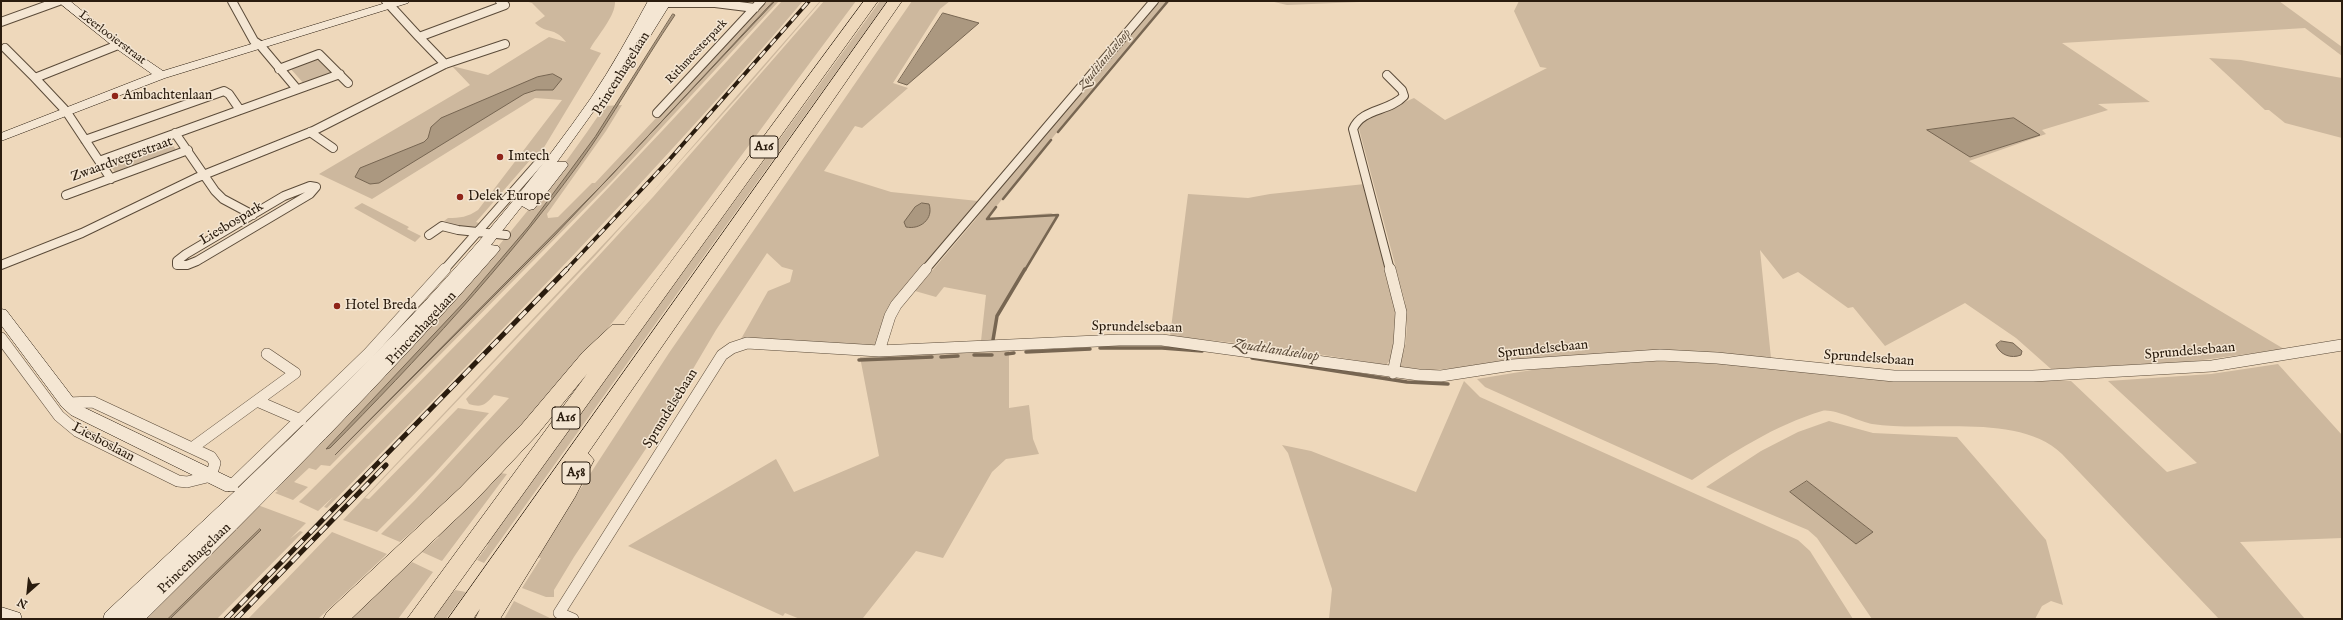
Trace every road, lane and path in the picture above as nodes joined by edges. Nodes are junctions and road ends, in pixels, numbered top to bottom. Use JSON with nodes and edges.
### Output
{"nodes":[{"id":1,"x":59,"y":1,"type":"edge"},
{"id":2,"x":63,"y":1,"type":"edge"},
{"id":3,"x":232,"y":1,"type":"edge"},
{"id":4,"x":404,"y":1,"type":"edge"},
{"id":5,"x":500,"y":1,"type":"edge"},
{"id":6,"x":762,"y":1,"type":"edge"},
{"id":7,"x":871,"y":1,"type":"edge"},
{"id":8,"x":895,"y":1,"type":"edge"},
{"id":9,"x":1154,"y":1,"type":"edge"},
{"id":10,"x":660,"y":2,"type":"edge"},
{"id":11,"x":388,"y":3,"type":"edge"},
{"id":12,"x":755,"y":8,"type":"junction"},
{"id":13,"x":1,"y":22,"type":"edge"},
{"id":14,"x":419,"y":37,"type":"junction"},
{"id":15,"x":505,"y":44,"type":"dead end"},
{"id":16,"x":118,"y":45,"type":"junction"},
{"id":17,"x":260,"y":45,"type":"junction"},
{"id":18,"x":5,"y":48,"type":"dead end"},
{"id":19,"x":446,"y":64,"type":"junction"},
{"id":20,"x":279,"y":69,"type":"junction"},
{"id":21,"x":340,"y":74,"type":"junction"},
{"id":22,"x":161,"y":75,"type":"junction"},
{"id":23,"x":1387,"y":75,"type":"dead end"},
{"id":24,"x":35,"y":78,"type":"junction"},
{"id":25,"x":348,"y":83,"type":"dead end"},
{"id":26,"x":298,"y":89,"type":"junction"},
{"id":27,"x":240,"y":110,"type":"junction"},
{"id":28,"x":66,"y":111,"type":"junction"},
{"id":29,"x":657,"y":113,"type":"dead end"},
{"id":30,"x":310,"y":132,"type":"junction"},
{"id":31,"x":175,"y":133,"type":"junction"},
{"id":32,"x":1,"y":136,"type":"edge"},
{"id":33,"x":85,"y":140,"type":"junction"},
{"id":34,"x":333,"y":148,"type":"dead end"},
{"id":35,"x":188,"y":150,"type":"junction"},
{"id":36,"x":541,"y":160,"type":"dead end"},
{"id":37,"x":99,"y":161,"type":"junction"},
{"id":38,"x":204,"y":176,"type":"junction"},
{"id":39,"x":111,"y":179,"type":"junction"},
{"id":40,"x":66,"y":195,"type":"dead end"},
{"id":41,"x":253,"y":215,"type":"junction"},
{"id":42,"x":479,"y":232,"type":"junction"},
{"id":43,"x":500,"y":234,"type":"junction"},
{"id":44,"x":429,"y":235,"type":"dead end"},
{"id":45,"x":1,"y":265,"type":"edge"},
{"id":46,"x":656,"y":294,"type":"junction"},
{"id":47,"x":3,"y":327,"type":"edge"},
{"id":48,"x":2342,"y":345,"type":"edge"},
{"id":49,"x":879,"y":351,"type":"junction"},
{"id":50,"x":267,"y":354,"type":"dead end"},
{"id":51,"x":26,"y":359,"type":"junction"},
{"id":52,"x":1393,"y":373,"type":"junction"},
{"id":53,"x":621,"y":388,"type":"joint"},
{"id":54,"x":257,"y":401,"type":"junction"},
{"id":55,"x":68,"y":403,"type":"junction"},
{"id":56,"x":301,"y":420,"type":"junction"},
{"id":57,"x":192,"y":448,"type":"junction"},
{"id":58,"x":211,"y":476,"type":"junction"},
{"id":59,"x":231,"y":486,"type":"joint"},
{"id":60,"x":478,"y":612,"type":"edge"},
{"id":61,"x":1,"y":615,"type":"edge"},
{"id":62,"x":13,"y":619,"type":"edge"},
{"id":63,"x":112,"y":619,"type":"edge"},
{"id":64,"x":134,"y":619,"type":"edge"},
{"id":65,"x":335,"y":619,"type":"edge"},
{"id":66,"x":419,"y":619,"type":"edge"},
{"id":67,"x":573,"y":619,"type":"edge"}],
"edges":[{"from":1,"to":13,"type":"street"},
{"from":2,"to":16,"type":"main road","name":"Leerlooierstraat"},
{"from":3,"to":17,"type":"street"},
{"from":4,"to":11,"type":"main road"},
{"from":5,"to":14,"type":"street"},
{"from":6,"to":12,"type":"street","name":"Rithmeesterpark"},
{"from":7,"to":46,"type":"highway","number":"A16"},
{"from":8,"to":53,"type":"highway","number":"A16"},
{"from":9,"to":49,"type":"street"},
{"from":10,"to":12,"type":"street","name":"Rithmeesterpark"},
{"from":10,"to":43,"type":"main road","name":"Princenhagelaan"},
{"from":11,"to":14,"type":"street"},
{"from":11,"to":17,"type":"main road"},
{"from":12,"to":29,"type":"street","name":"Rithmeesterpark"},
{"from":14,"to":19,"type":"street"},
{"from":15,"to":19,"type":"street"},
{"from":16,"to":22,"type":"main road","name":"Leerlooierstraat"},
{"from":16,"to":24,"type":"street"},
{"from":17,"to":20,"type":"street"},
{"from":17,"to":22,"type":"main road"},
{"from":18,"to":24,"type":"street"},
{"from":19,"to":30,"type":"street"},
{"from":20,"to":21,"type":"street"},
{"from":20,"to":26,"type":"street"},
{"from":21,"to":25,"type":"street"},
{"from":21,"to":26,"type":"street"},
{"from":22,"to":28,"type":"main road"},
{"from":23,"to":52,"type":"street"},
{"from":24,"to":28,"type":"street"},
{"from":26,"to":27,"type":"street"},
{"from":27,"to":31,"type":"street"},
{"from":27,"to":33,"type":"street"},
{"from":28,"to":32,"type":"main road"},
{"from":28,"to":33,"type":"street"},
{"from":30,"to":34,"type":"street"},
{"from":30,"to":38,"type":"street"},
{"from":31,"to":35,"type":"street","name":"Zwaardvegerstraat"},
{"from":31,"to":37,"type":"street"},
{"from":33,"to":37,"type":"street"},
{"from":35,"to":38,"type":"street","name":"Zwaardvegerstraat"},
{"from":35,"to":39,"type":"street","name":"Zwaardvegerstraat"},
{"from":36,"to":42,"type":"street","name":"Princenhagelaan"},
{"from":37,"to":39,"type":"street"},
{"from":38,"to":41,"type":"street","name":"Liesbospark"},
{"from":38,"to":45,"type":"street"},
{"from":39,"to":40,"type":"street","name":"Zwaardvegerstraat"},
{"from":41,"to":41,"type":"street","name":"Liesbospark"},
{"from":42,"to":43,"type":"street"},
{"from":42,"to":44,"type":"street"},
{"from":42,"to":56,"type":"street","name":"Princenhagelaan"},
{"from":43,"to":63,"type":"main road","name":"Princenhagelaan"},
{"from":43,"to":64,"type":"main road","name":"Princenhagelaan"},
{"from":46,"to":65,"type":"highway","number":"A16"},
{"from":46,"to":66,"type":"highway","number":"A16"},
{"from":47,"to":51,"type":"main road","name":"Liesboslaan"},
{"from":48,"to":52,"type":"street","name":"Sprundelsebaan"},
{"from":49,"to":52,"type":"street","name":"Sprundelsebaan"},
{"from":49,"to":67,"type":"street","name":"Sprundelsebaan"},
{"from":50,"to":54,"type":"street"},
{"from":51,"to":55,"type":"main road","name":"Liesboslaan"},
{"from":51,"to":58,"type":"street","name":"Liesboslaan"},
{"from":53,"to":60,"type":"highway","number":"A58"},
{"from":54,"to":56,"type":"street"},
{"from":54,"to":57,"type":"street"},
{"from":55,"to":57,"type":"street","name":"Liesboslaan"},
{"from":55,"to":58,"type":"main road","name":"Liesboslaan"},
{"from":56,"to":59,"type":"street","name":"Princenhagelaan"},
{"from":57,"to":58,"type":"street","name":"Liesboslaan"},
{"from":58,"to":59,"type":"main road","name":"Liesboslaan"},
{"from":61,"to":62,"type":"main road"}]}
